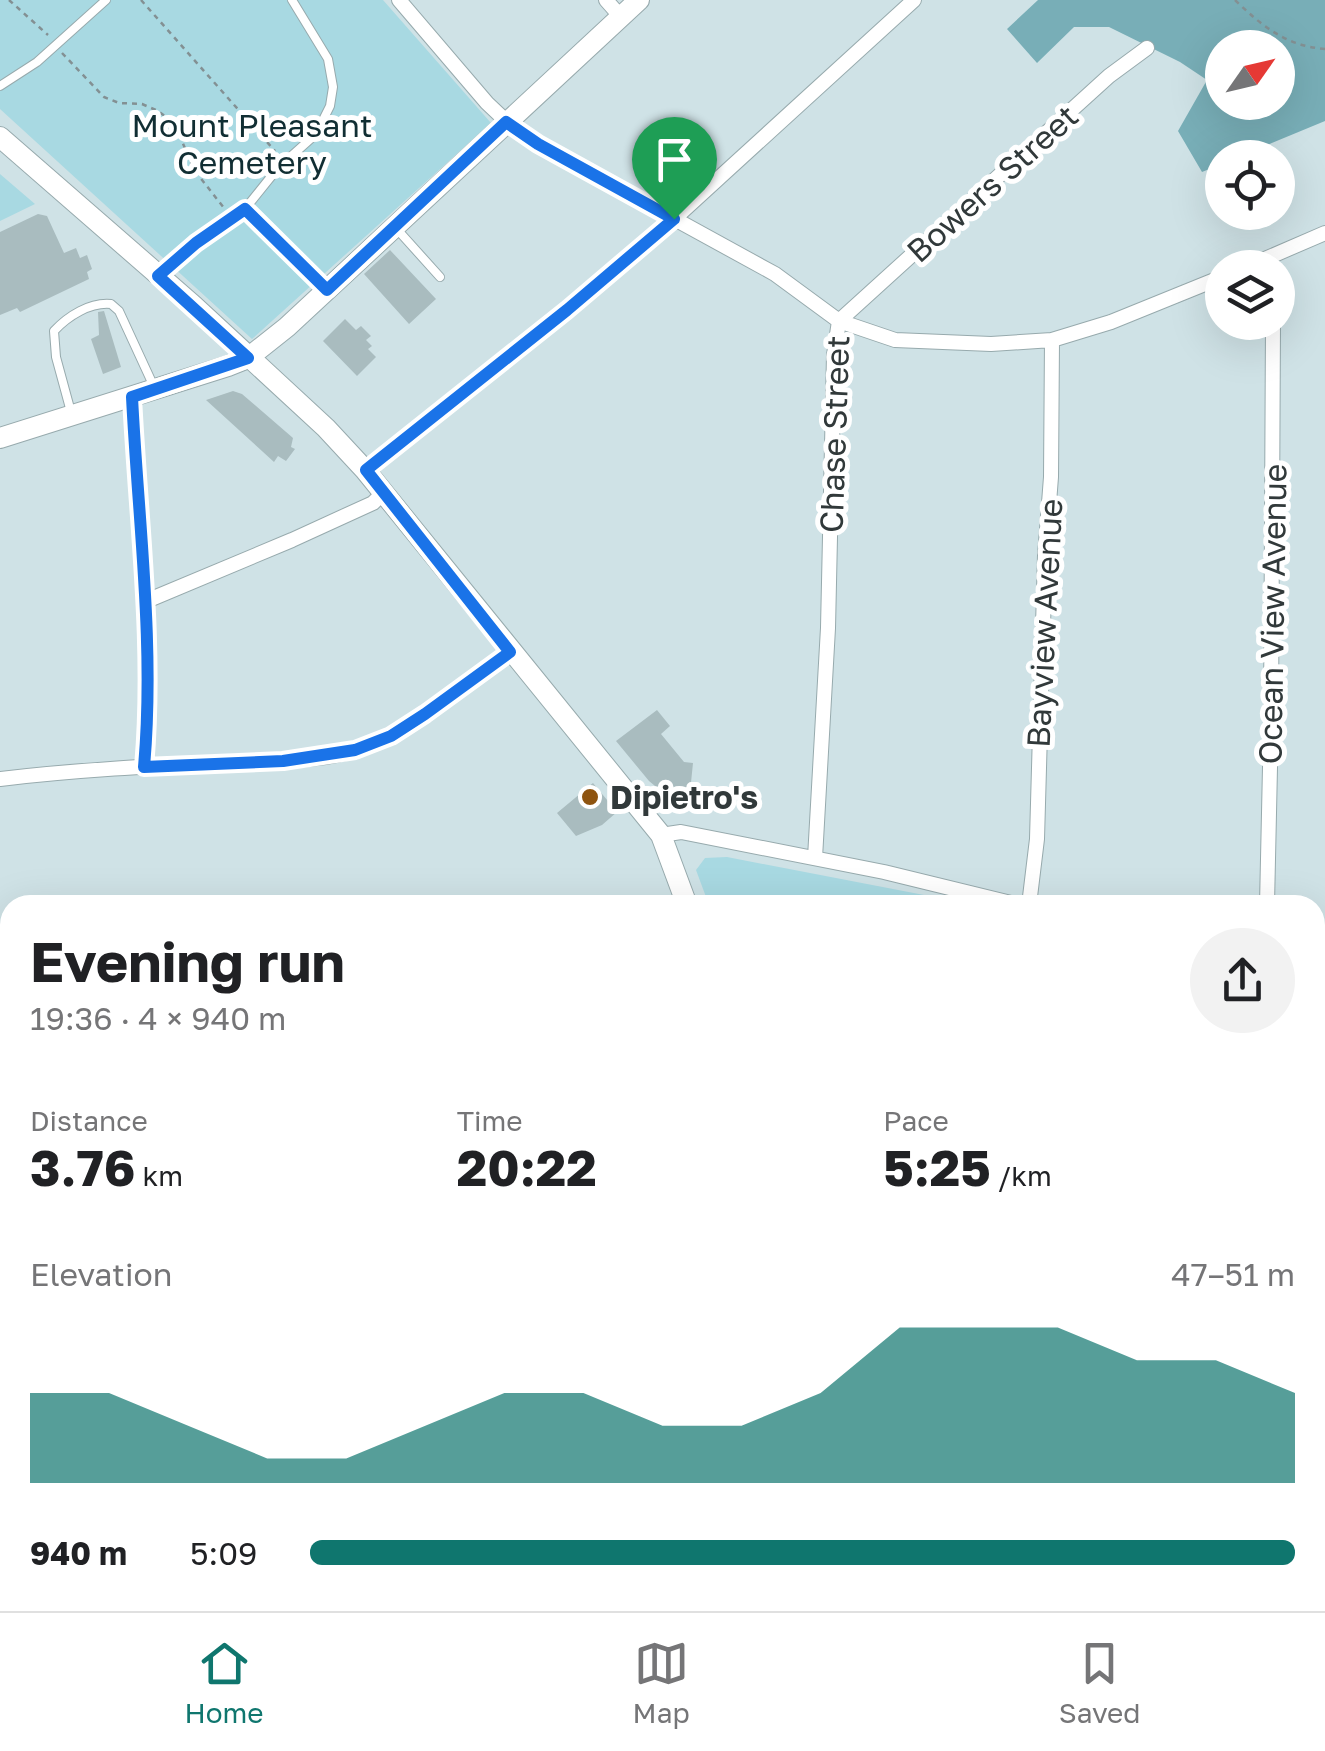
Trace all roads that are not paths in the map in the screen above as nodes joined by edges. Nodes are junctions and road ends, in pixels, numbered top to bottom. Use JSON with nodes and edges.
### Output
{"nodes":[{"id":1,"x":106,"y":0,"type":"edge"},
{"id":2,"x":292,"y":0,"type":"edge"},
{"id":3,"x":399,"y":0,"type":"edge"},
{"id":4,"x":606,"y":0,"type":"edge"},
{"id":5,"x":639,"y":0,"type":"edge"},
{"id":6,"x":914,"y":0,"type":"edge"},
{"id":7,"x":621,"y":17,"type":"junction"},
{"id":8,"x":1147,"y":48,"type":"dead end"},
{"id":9,"x":0,"y":86,"type":"edge"},
{"id":10,"x":506,"y":122,"type":"junction"},
{"id":11,"x":0,"y":137,"type":"edge"},
{"id":12,"x":245,"y":209,"type":"junction"},
{"id":13,"x":674,"y":219,"type":"junction"},
{"id":14,"x":395,"y":227,"type":"junction"},
{"id":15,"x":1325,"y":234,"type":"edge"},
{"id":16,"x":1295,"y":250,"type":"edge"},
{"id":17,"x":158,"y":276,"type":"junction"},
{"id":18,"x":440,"y":277,"type":"dead end"},
{"id":19,"x":1205,"y":285,"type":"edge"},
{"id":20,"x":327,"y":290,"type":"junction"},
{"id":21,"x":839,"y":321,"type":"junction"},
{"id":22,"x":1052,"y":340,"type":"junction"},
{"id":23,"x":1273,"y":340,"type":"edge"},
{"id":24,"x":248,"y":358,"type":"junction"},
{"id":25,"x":155,"y":390,"type":"junction"},
{"id":26,"x":132,"y":397,"type":"junction"},
{"id":27,"x":73,"y":416,"type":"junction"},
{"id":28,"x":0,"y":438,"type":"edge"},
{"id":29,"x":366,"y":470,"type":"junction"},
{"id":30,"x":384,"y":492,"type":"junction"},
{"id":31,"x":144,"y":602,"type":"junction"},
{"id":32,"x":510,"y":652,"type":"junction"},
{"id":33,"x":144,"y":767,"type":"junction"},
{"id":34,"x":0,"y":779,"type":"edge"},
{"id":35,"x":661,"y":835,"type":"junction"},
{"id":36,"x":815,"y":858,"type":"junction"},
{"id":37,"x":683,"y":895,"type":"edge"},
{"id":38,"x":976,"y":895,"type":"edge"},
{"id":39,"x":1030,"y":895,"type":"edge"},
{"id":40,"x":1267,"y":895,"type":"edge"}],
"edges":[{"from":1,"to":9,"type":"lane"},
{"from":2,"to":12,"type":"lane"},
{"from":3,"to":10,"type":"street","name":"Chase Street"},
{"from":4,"to":7,"type":"street"},
{"from":5,"to":7,"type":"street"},
{"from":6,"to":13,"type":"street"},
{"from":7,"to":10,"type":"street"},
{"from":8,"to":21,"type":"street","name":"Bowers Street"},
{"from":10,"to":13,"type":"street","name":"Chase Street"},
{"from":10,"to":14,"type":"street"},
{"from":11,"to":17,"type":"street"},
{"from":12,"to":17,"type":"lane"},
{"from":12,"to":20,"type":"lane"},
{"from":13,"to":21,"type":"street","name":"Chase Street"},
{"from":13,"to":29,"type":"street"},
{"from":14,"to":18,"type":"lane"},
{"from":14,"to":20,"type":"street"},
{"from":15,"to":16,"type":"street"},
{"from":17,"to":24,"type":"street"},
{"from":19,"to":22,"type":"street"},
{"from":20,"to":24,"type":"street"},
{"from":21,"to":22,"type":"street"},
{"from":21,"to":36,"type":"street","name":"Chase Street"},
{"from":22,"to":39,"type":"street","name":"Bayview Avenue"},
{"from":23,"to":40,"type":"street","name":"Ocean View Avenue"},
{"from":24,"to":25,"type":"street"},
{"from":24,"to":29,"type":"street"},
{"from":25,"to":26,"type":"street"},
{"from":25,"to":27,"type":"lane"},
{"from":26,"to":27,"type":"street"},
{"from":26,"to":31,"type":"street"},
{"from":27,"to":28,"type":"street"},
{"from":29,"to":30,"type":"street"},
{"from":30,"to":31,"type":"street"},
{"from":30,"to":32,"type":"street"},
{"from":31,"to":33,"type":"street"},
{"from":32,"to":33,"type":"street"},
{"from":32,"to":35,"type":"street"},
{"from":33,"to":34,"type":"street"},
{"from":35,"to":36,"type":"street"},
{"from":35,"to":37,"type":"street"},
{"from":36,"to":38,"type":"street"}]}
